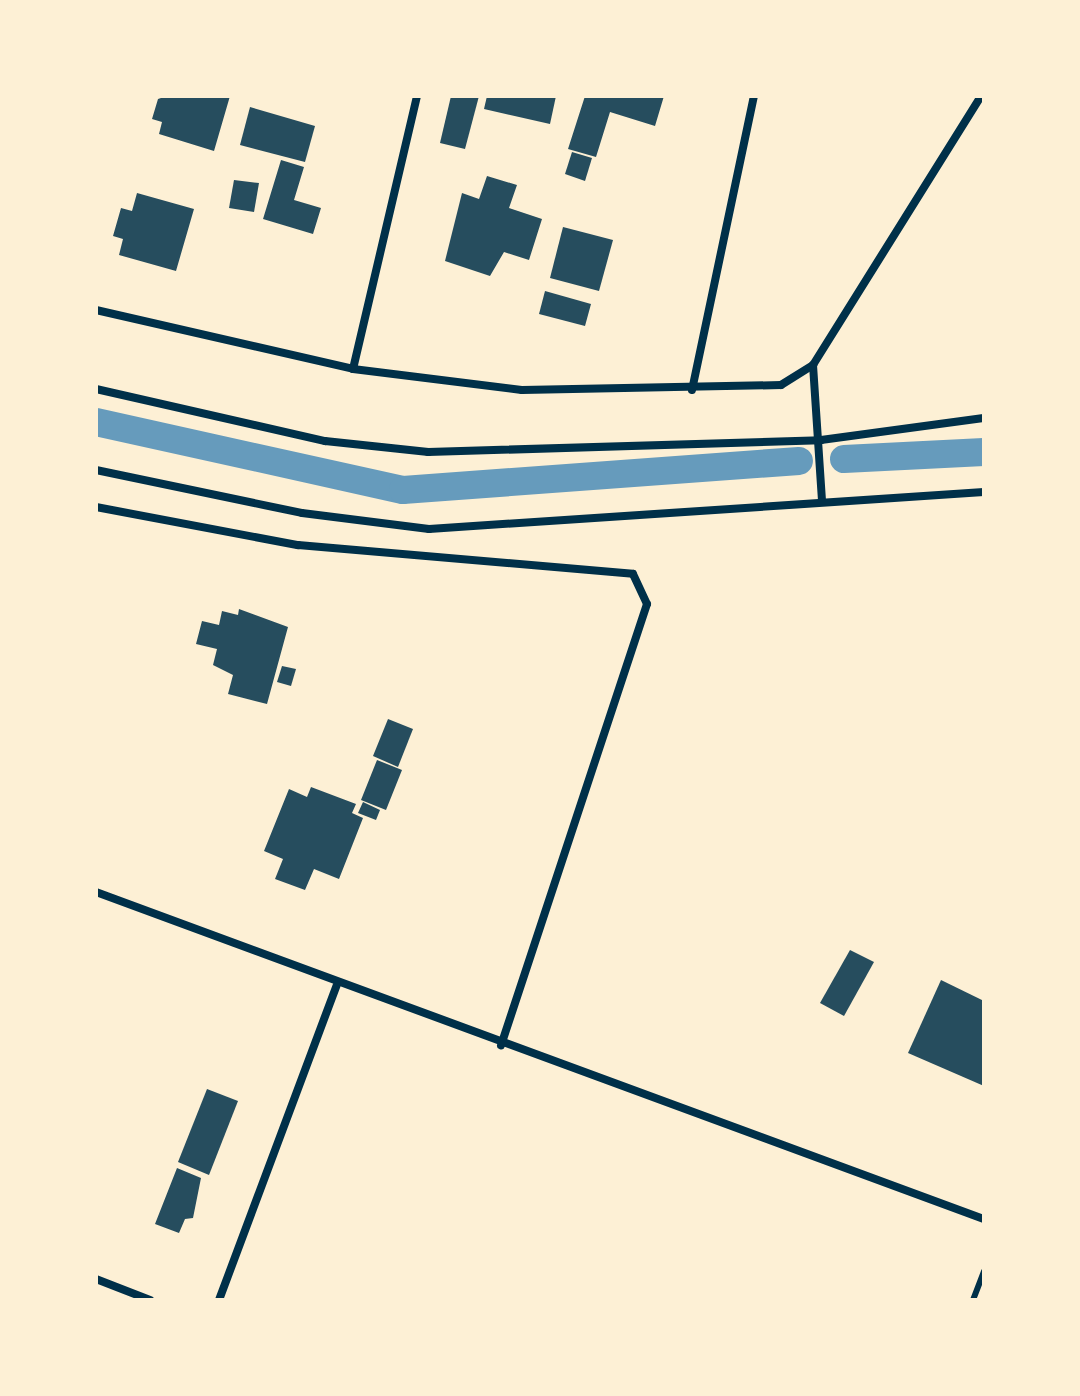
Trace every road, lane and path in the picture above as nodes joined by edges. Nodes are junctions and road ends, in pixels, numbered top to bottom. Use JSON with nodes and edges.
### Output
{"nodes":[{"id":1,"x":417,"y":96,"type":"edge"},
{"id":2,"x":754,"y":96,"type":"edge"},
{"id":3,"x":981,"y":96,"type":"edge"},
{"id":4,"x":96,"y":310,"type":"edge"},
{"id":5,"x":813,"y":365,"type":"junction"},
{"id":6,"x":353,"y":369,"type":"junction"},
{"id":7,"x":96,"y":389,"type":"edge"},
{"id":8,"x":692,"y":390,"type":"junction"},
{"id":9,"x":984,"y":418,"type":"edge"},
{"id":10,"x":821,"y":440,"type":"junction"},
{"id":11,"x":96,"y":470,"type":"edge"},
{"id":12,"x":984,"y":492,"type":"edge"},
{"id":13,"x":822,"y":500,"type":"junction"},
{"id":14,"x":96,"y":507,"type":"edge"},
{"id":15,"x":96,"y":892,"type":"edge"},
{"id":16,"x":337,"y":985,"type":"junction"},
{"id":17,"x":501,"y":1045,"type":"junction"},
{"id":18,"x":984,"y":1219,"type":"edge"},
{"id":19,"x":984,"y":1271,"type":"edge"},
{"id":20,"x":96,"y":1279,"type":"edge"},
{"id":21,"x":150,"y":1300,"type":"edge"},
{"id":22,"x":219,"y":1300,"type":"edge"},
{"id":23,"x":973,"y":1300,"type":"edge"}],
"edges":[{"from":1,"to":6,"type":"street"},
{"from":2,"to":8,"type":"street"},
{"from":3,"to":5,"type":"street"},
{"from":4,"to":6,"type":"street"},
{"from":5,"to":8,"type":"street"},
{"from":5,"to":10,"type":"street"},
{"from":6,"to":8,"type":"street"},
{"from":7,"to":10,"type":"street"},
{"from":9,"to":10,"type":"street"},
{"from":10,"to":13,"type":"street"},
{"from":11,"to":13,"type":"street"},
{"from":12,"to":13,"type":"street"},
{"from":14,"to":17,"type":"street"},
{"from":15,"to":16,"type":"street"},
{"from":16,"to":17,"type":"street"},
{"from":16,"to":22,"type":"street"},
{"from":17,"to":18,"type":"street"},
{"from":19,"to":23,"type":"lane"},
{"from":20,"to":21,"type":"street"}]}
